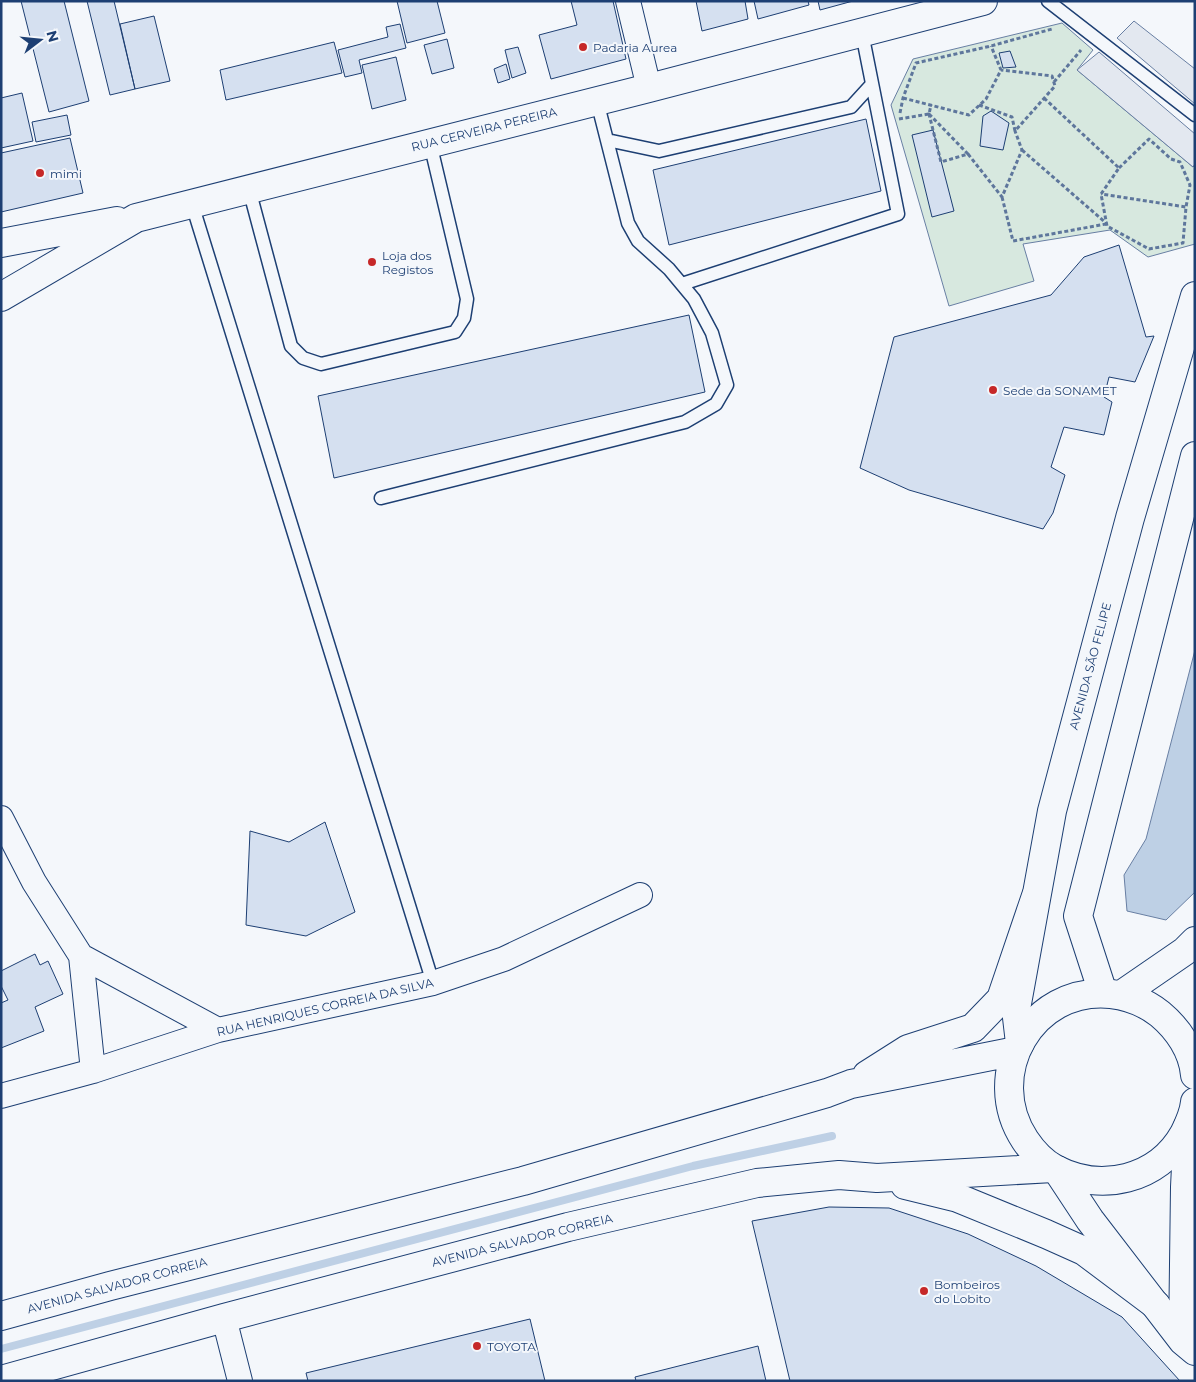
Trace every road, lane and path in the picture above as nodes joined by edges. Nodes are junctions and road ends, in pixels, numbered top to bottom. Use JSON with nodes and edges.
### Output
{"nodes":[{"id":1,"x":628,"y":1,"type":"edge"},
{"id":2,"x":984,"y":1,"type":"edge"},
{"id":3,"x":1048,"y":1,"type":"edge"},
{"id":4,"x":1055,"y":28,"type":"dead end"},
{"id":5,"x":862,"y":33,"type":"junction"},
{"id":6,"x":991,"y":46,"type":"junction"},
{"id":7,"x":1082,"y":49,"type":"dead end"},
{"id":8,"x":1001,"y":70,"type":"junction"},
{"id":9,"x":1054,"y":82,"type":"junction"},
{"id":10,"x":872,"y":84,"type":"junction"},
{"id":11,"x":649,"y":88,"type":"junction"},
{"id":12,"x":903,"y":98,"type":"junction"},
{"id":13,"x":1044,"y":98,"type":"junction"},
{"id":14,"x":597,"y":100,"type":"junction"},
{"id":15,"x":931,"y":105,"type":"junction"},
{"id":16,"x":979,"y":105,"type":"junction"},
{"id":17,"x":929,"y":114,"type":"junction"},
{"id":18,"x":1195,"y":115,"type":"edge"},
{"id":19,"x":1015,"y":131,"type":"junction"},
{"id":20,"x":607,"y":140,"type":"junction"},
{"id":21,"x":430,"y":143,"type":"junction"},
{"id":22,"x":1022,"y":150,"type":"junction"},
{"id":23,"x":968,"y":154,"type":"junction"},
{"id":24,"x":1119,"y":168,"type":"junction"},
{"id":25,"x":249,"y":189,"type":"junction"},
{"id":26,"x":1101,"y":194,"type":"junction"},
{"id":27,"x":1002,"y":197,"type":"junction"},
{"id":28,"x":192,"y":204,"type":"junction"},
{"id":29,"x":1186,"y":207,"type":"junction"},
{"id":30,"x":136,"y":218,"type":"junction"},
{"id":31,"x":1106,"y":224,"type":"junction"},
{"id":32,"x":1,"y":243,"type":"edge"},
{"id":33,"x":682,"y":284,"type":"junction"},
{"id":34,"x":1195,"y":296,"type":"edge"},
{"id":35,"x":1,"y":297,"type":"edge"},
{"id":36,"x":1195,"y":456,"type":"edge"},
{"id":37,"x":382,"y":498,"type":"dead end"},
{"id":38,"x":1,"y":818,"type":"edge"},
{"id":39,"x":640,"y":895,"type":"dead end"},
{"id":40,"x":1036,"y":896,"type":"junction"},
{"id":41,"x":1190,"y":946,"type":"edge"},
{"id":42,"x":81,"y":956,"type":"junction"},
{"id":43,"x":433,"y":983,"type":"junction"},
{"id":44,"x":1112,"y":994,"type":"junction"},
{"id":45,"x":218,"y":1030,"type":"junction"},
{"id":46,"x":1018,"y":1047,"type":"junction"},
{"id":47,"x":92,"y":1071,"type":"junction"},
{"id":48,"x":1195,"y":1075,"type":"edge"},
{"id":49,"x":852,"y":1084,"type":"junction"},
{"id":50,"x":1,"y":1096,"type":"edge"},
{"id":51,"x":1193,"y":1111,"type":"edge"},
{"id":52,"x":1055,"y":1169,"type":"junction"},
{"id":53,"x":877,"y":1178,"type":"junction"},
{"id":54,"x":1156,"y":1305,"type":"junction"},
{"id":55,"x":1,"y":1316,"type":"edge"},
{"id":56,"x":224,"y":1318,"type":"junction"},
{"id":57,"x":1189,"y":1346,"type":"edge"},
{"id":58,"x":1,"y":1380,"type":"edge"},
{"id":59,"x":240,"y":1381,"type":"edge"}],
"edges":[{"from":1,"to":11,"type":"street"},
{"from":2,"to":5,"type":"main road","name":"RUA CERVEIRA PEREIRA"},
{"from":3,"to":18,"type":"lane"},
{"from":4,"to":6,"type":"path"},
{"from":5,"to":10,"type":"lane"},
{"from":5,"to":11,"type":"main road","name":"RUA CERVEIRA PEREIRA"},
{"from":6,"to":8,"type":"path"},
{"from":6,"to":12,"type":"path"},
{"from":7,"to":9,"type":"path"},
{"from":8,"to":9,"type":"path"},
{"from":8,"to":16,"type":"path"},
{"from":9,"to":13,"type":"path"},
{"from":10,"to":20,"type":"lane"},
{"from":10,"to":33,"type":"lane"},
{"from":11,"to":14,"type":"main road","name":"RUA CERVEIRA PEREIRA"},
{"from":12,"to":15,"type":"path"},
{"from":12,"to":17,"type":"path"},
{"from":13,"to":19,"type":"path"},
{"from":13,"to":24,"type":"path"},
{"from":14,"to":20,"type":"lane"},
{"from":14,"to":21,"type":"main road","name":"RUA CERVEIRA PEREIRA"},
{"from":15,"to":16,"type":"path"},
{"from":15,"to":17,"type":"path"},
{"from":16,"to":19,"type":"path"},
{"from":17,"to":23,"type":"path"},
{"from":17,"to":23,"type":"path"},
{"from":19,"to":22,"type":"path"},
{"from":20,"to":33,"type":"lane"},
{"from":21,"to":25,"type":"main road","name":"RUA CERVEIRA PEREIRA"},
{"from":21,"to":25,"type":"lane"},
{"from":22,"to":27,"type":"path"},
{"from":22,"to":31,"type":"path"},
{"from":23,"to":27,"type":"path"},
{"from":24,"to":26,"type":"path"},
{"from":24,"to":29,"type":"path"},
{"from":25,"to":28,"type":"main road","name":"RUA CERVEIRA PEREIRA"},
{"from":26,"to":29,"type":"path"},
{"from":26,"to":31,"type":"path"},
{"from":27,"to":31,"type":"path"},
{"from":28,"to":30,"type":"main road","name":"RUA CERVEIRA PEREIRA"},
{"from":28,"to":43,"type":"lane"},
{"from":29,"to":31,"type":"path"},
{"from":30,"to":32,"type":"main road"},
{"from":30,"to":35,"type":"main road","name":"RUA CERVEIRA PEREIRA"},
{"from":33,"to":37,"type":"lane"},
{"from":34,"to":40,"type":"main road","name":"AVENIDA SÃO FELIPE"},
{"from":36,"to":44,"type":"main road"},
{"from":38,"to":42,"type":"street"},
{"from":39,"to":43,"type":"street","name":"RUA HENRIQUES CORREIA DA SILVA"},
{"from":40,"to":46,"type":"main road","name":"AVENIDA SÃO FELIPE"},
{"from":40,"to":49,"type":"main road"},
{"from":41,"to":44,"type":"main road"},
{"from":42,"to":45,"type":"street"},
{"from":42,"to":47,"type":"street"},
{"from":43,"to":45,"type":"street","name":"RUA HENRIQUES CORREIA DA SILVA"},
{"from":44,"to":46,"type":"main road"},
{"from":44,"to":48,"type":"main road"},
{"from":45,"to":47,"type":"street","name":"RUA HENRIQUES CORREIA DA SILVA"},
{"from":46,"to":49,"type":"main road","name":"AVENIDA SALVADOR CORREIA"},
{"from":46,"to":52,"type":"main road"},
{"from":47,"to":50,"type":"street","name":"RUA HENRIQUES CORREIA DA SILVA"},
{"from":49,"to":55,"type":"main road","name":"AVENIDA SALVADOR CORREIA"},
{"from":51,"to":52,"type":"main road"},
{"from":51,"to":57,"type":"main road"},
{"from":52,"to":53,"type":"main road","name":"AVENIDA SALVADOR CORREIA"},
{"from":52,"to":54,"type":"main road"},
{"from":53,"to":54,"type":"main road"},
{"from":53,"to":56,"type":"main road","name":"AVENIDA SALVADOR CORREIA"},
{"from":54,"to":57,"type":"main road"},
{"from":56,"to":58,"type":"main road","name":"AVENIDA SALVADOR CORREIA"},
{"from":56,"to":59,"type":"street"}]}
